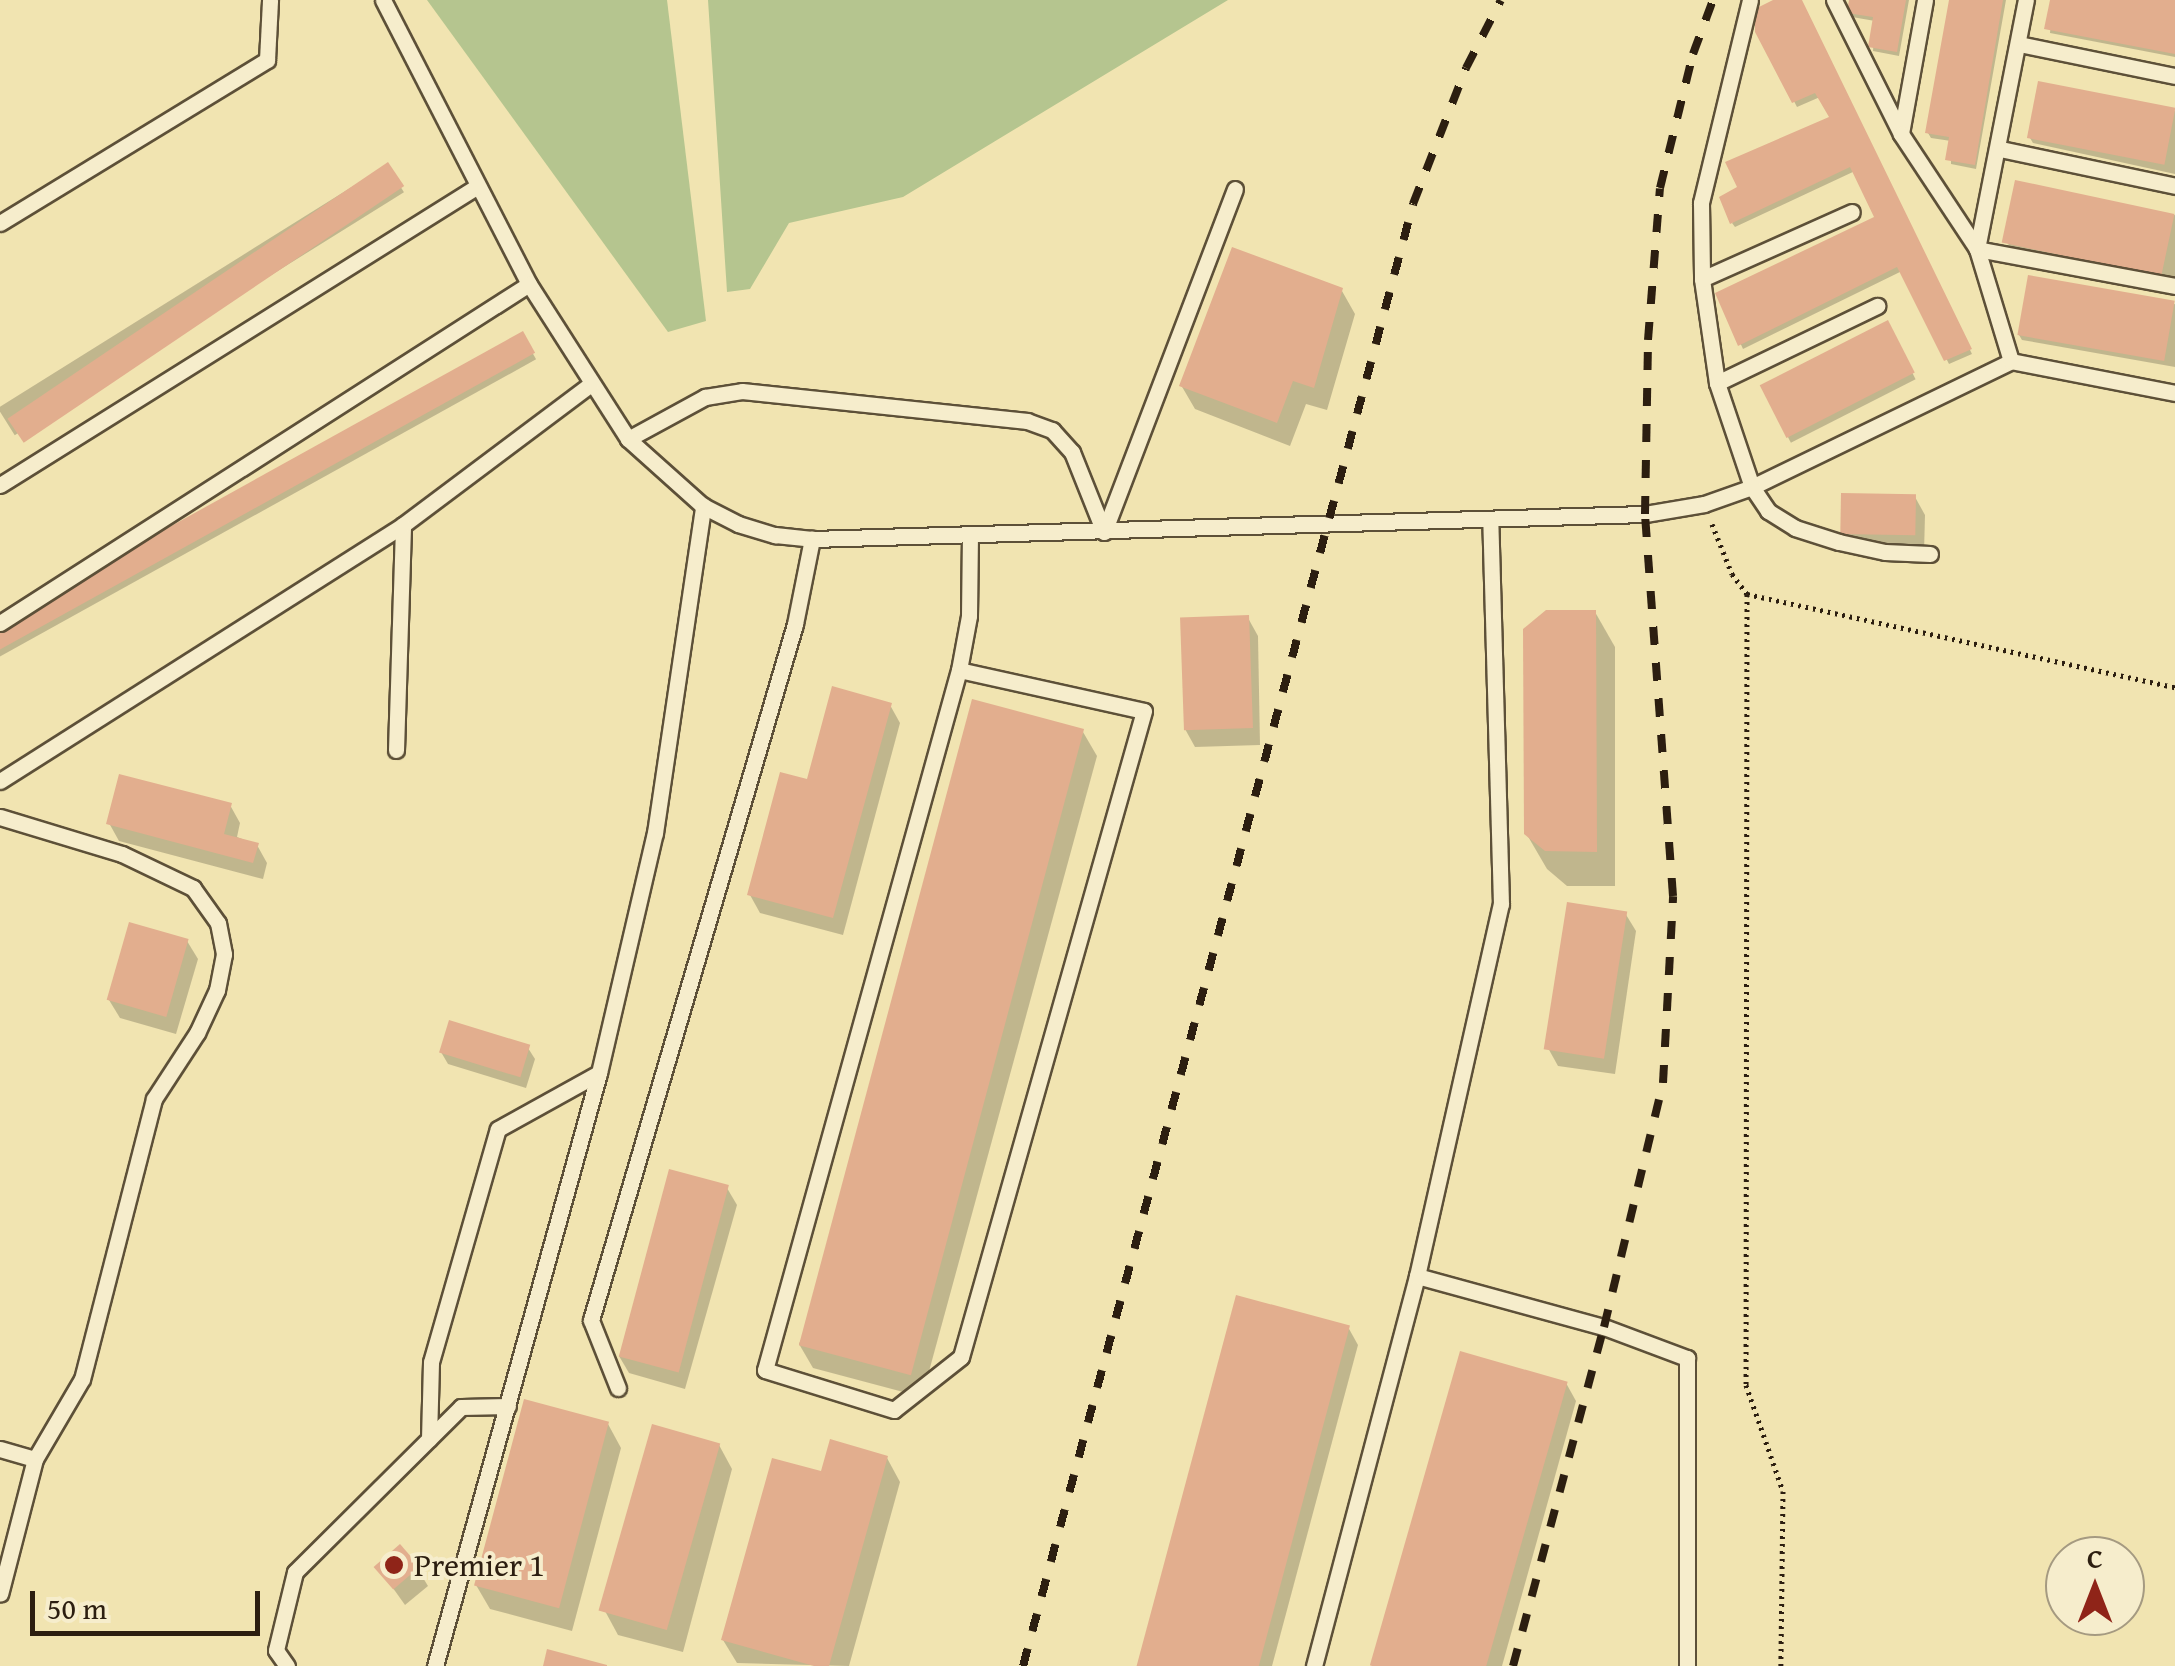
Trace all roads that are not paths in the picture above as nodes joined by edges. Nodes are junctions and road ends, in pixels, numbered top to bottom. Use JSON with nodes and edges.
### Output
{"nodes":[{"id":1,"x":270,"y":0,"type":"edge"},
{"id":2,"x":383,"y":0,"type":"edge"},
{"id":3,"x":1750,"y":0,"type":"edge"},
{"id":4,"x":1834,"y":0,"type":"edge"},
{"id":5,"x":1925,"y":0,"type":"edge"},
{"id":6,"x":2026,"y":0,"type":"edge"},
{"id":7,"x":2019,"y":44,"type":"junction"},
{"id":8,"x":2175,"y":76,"type":"edge"},
{"id":9,"x":1902,"y":134,"type":"junction"},
{"id":10,"x":2000,"y":149,"type":"junction"},
{"id":11,"x":2175,"y":186,"type":"edge"},
{"id":12,"x":476,"y":187,"type":"junction"},
{"id":13,"x":1235,"y":189,"type":"dead end"},
{"id":14,"x":1852,"y":212,"type":"dead end"},
{"id":15,"x":0,"y":223,"type":"edge"},
{"id":16,"x":1977,"y":249,"type":"junction"},
{"id":17,"x":1702,"y":279,"type":"junction"},
{"id":18,"x":530,"y":284,"type":"junction"},
{"id":19,"x":2175,"y":286,"type":"edge"},
{"id":20,"x":1878,"y":306,"type":"dead end"},
{"id":21,"x":2011,"y":361,"type":"junction"},
{"id":22,"x":591,"y":384,"type":"junction"},
{"id":23,"x":1717,"y":384,"type":"junction"},
{"id":24,"x":2175,"y":393,"type":"edge"},
{"id":25,"x":628,"y":439,"type":"junction"},
{"id":26,"x":0,"y":486,"type":"edge"},
{"id":27,"x":1752,"y":487,"type":"junction"},
{"id":28,"x":704,"y":506,"type":"junction"},
{"id":29,"x":1490,"y":521,"type":"junction"},
{"id":30,"x":403,"y":525,"type":"junction"},
{"id":31,"x":1104,"y":532,"type":"junction"},
{"id":32,"x":970,"y":535,"type":"junction"},
{"id":33,"x":812,"y":539,"type":"junction"},
{"id":34,"x":1930,"y":554,"type":"dead end"},
{"id":35,"x":0,"y":624,"type":"edge"},
{"id":36,"x":958,"y":670,"type":"junction"},
{"id":37,"x":396,"y":750,"type":"dead end"},
{"id":38,"x":0,"y":781,"type":"edge"},
{"id":39,"x":0,"y":817,"type":"edge"},
{"id":40,"x":599,"y":1073,"type":"junction"},
{"id":41,"x":1418,"y":1276,"type":"junction"},
{"id":42,"x":618,"y":1388,"type":"dead end"},
{"id":43,"x":508,"y":1406,"type":"junction"},
{"id":44,"x":429,"y":1439,"type":"junction"},
{"id":45,"x":0,"y":1449,"type":"edge"},
{"id":46,"x":36,"y":1459,"type":"junction"},
{"id":47,"x":0,"y":1594,"type":"edge"},
{"id":48,"x":287,"y":1666,"type":"edge"},
{"id":49,"x":435,"y":1666,"type":"edge"},
{"id":50,"x":1314,"y":1666,"type":"edge"},
{"id":51,"x":1686,"y":1666,"type":"edge"}],
"edges":[{"from":1,"to":15,"type":"lane"},
{"from":2,"to":12,"type":"lane"},
{"from":3,"to":17,"type":"lane"},
{"from":4,"to":9,"type":"lane"},
{"from":5,"to":9,"type":"lane"},
{"from":6,"to":7,"type":"lane"},
{"from":7,"to":8,"type":"lane"},
{"from":7,"to":10,"type":"lane"},
{"from":9,"to":16,"type":"lane"},
{"from":10,"to":11,"type":"lane"},
{"from":10,"to":16,"type":"lane"},
{"from":12,"to":18,"type":"lane"},
{"from":12,"to":26,"type":"lane"},
{"from":13,"to":31,"type":"lane"},
{"from":14,"to":17,"type":"lane"},
{"from":16,"to":19,"type":"lane"},
{"from":16,"to":21,"type":"lane"},
{"from":17,"to":23,"type":"lane"},
{"from":18,"to":22,"type":"lane"},
{"from":18,"to":35,"type":"lane"},
{"from":20,"to":23,"type":"lane"},
{"from":21,"to":24,"type":"lane"},
{"from":21,"to":27,"type":"lane"},
{"from":22,"to":25,"type":"lane"},
{"from":22,"to":30,"type":"lane"},
{"from":23,"to":27,"type":"lane"},
{"from":25,"to":28,"type":"lane"},
{"from":25,"to":31,"type":"lane"},
{"from":27,"to":29,"type":"lane"},
{"from":27,"to":34,"type":"lane"},
{"from":28,"to":33,"type":"lane"},
{"from":28,"to":40,"type":"lane"},
{"from":29,"to":31,"type":"lane"},
{"from":29,"to":41,"type":"lane"},
{"from":30,"to":37,"type":"lane"},
{"from":30,"to":38,"type":"lane"},
{"from":31,"to":32,"type":"lane"},
{"from":32,"to":33,"type":"lane"},
{"from":32,"to":36,"type":"lane"},
{"from":33,"to":42,"type":"lane"},
{"from":36,"to":36,"type":"lane"},
{"from":39,"to":46,"type":"lane"},
{"from":40,"to":43,"type":"lane"},
{"from":40,"to":44,"type":"lane"},
{"from":41,"to":50,"type":"lane"},
{"from":41,"to":51,"type":"lane"},
{"from":43,"to":44,"type":"lane"},
{"from":43,"to":49,"type":"lane"},
{"from":44,"to":48,"type":"lane"},
{"from":45,"to":46,"type":"lane"},
{"from":46,"to":47,"type":"lane"}]}
